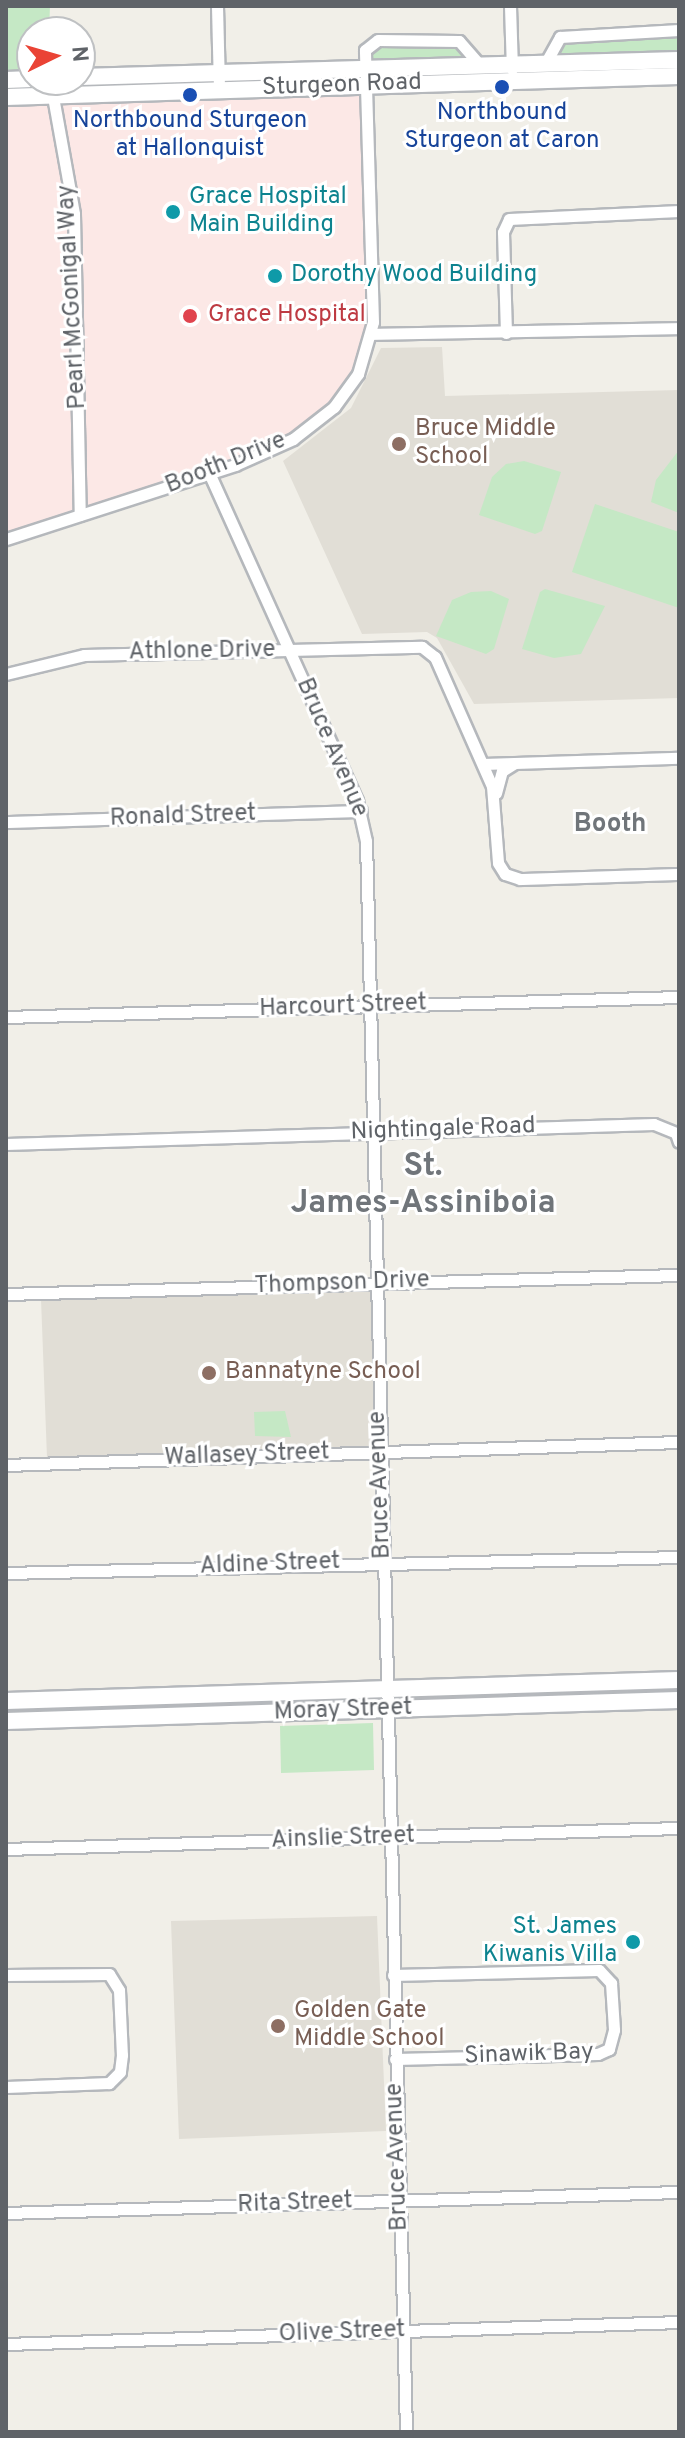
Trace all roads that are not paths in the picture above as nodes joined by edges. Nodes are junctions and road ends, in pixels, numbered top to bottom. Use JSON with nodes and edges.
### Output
{"nodes":[{"id":1,"x":217,"y":6,"type":"edge"},
{"id":2,"x":510,"y":6,"type":"edge"},
{"id":3,"x":679,"y":30,"type":"edge"},
{"id":4,"x":679,"y":60,"type":"edge"},
{"id":5,"x":545,"y":64,"type":"junction"},
{"id":6,"x":480,"y":65,"type":"junction"},
{"id":7,"x":512,"y":72,"type":"junction"},
{"id":8,"x":679,"y":76,"type":"edge"},
{"id":9,"x":96,"y":77,"type":"edge"},
{"id":10,"x":365,"y":77,"type":"junction"},
{"id":11,"x":219,"y":81,"type":"junction"},
{"id":12,"x":96,"y":85,"type":"edge"},
{"id":13,"x":53,"y":96,"type":"edge"},
{"id":14,"x":679,"y":211,"type":"edge"},
{"id":15,"x":679,"y":328,"type":"edge"},
{"id":16,"x":506,"y":333,"type":"junction"},
{"id":17,"x":372,"y":334,"type":"junction"},
{"id":18,"x":210,"y":475,"type":"junction"},
{"id":19,"x":80,"y":515,"type":"junction"},
{"id":20,"x":6,"y":539,"type":"edge"},
{"id":21,"x":288,"y":650,"type":"junction"},
{"id":22,"x":6,"y":674,"type":"edge"},
{"id":23,"x":679,"y":758,"type":"edge"},
{"id":24,"x":517,"y":762,"type":"junction"},
{"id":25,"x":483,"y":764,"type":"junction"},
{"id":26,"x":496,"y":798,"type":"junction"},
{"id":27,"x":361,"y":811,"type":"junction"},
{"id":28,"x":6,"y":822,"type":"edge"},
{"id":29,"x":679,"y":874,"type":"edge"},
{"id":30,"x":679,"y":997,"type":"edge"},
{"id":31,"x":368,"y":1006,"type":"junction"},
{"id":32,"x":6,"y":1017,"type":"edge"},
{"id":33,"x":371,"y":1132,"type":"junction"},
{"id":34,"x":679,"y":1142,"type":"edge"},
{"id":35,"x":6,"y":1144,"type":"edge"},
{"id":36,"x":679,"y":1275,"type":"edge"},
{"id":37,"x":375,"y":1283,"type":"junction"},
{"id":38,"x":6,"y":1294,"type":"edge"},
{"id":39,"x":679,"y":1442,"type":"edge"},
{"id":40,"x":380,"y":1451,"type":"junction"},
{"id":41,"x":6,"y":1465,"type":"edge"},
{"id":42,"x":679,"y":1557,"type":"edge"},
{"id":43,"x":382,"y":1562,"type":"junction"},
{"id":44,"x":6,"y":1573,"type":"edge"},
{"id":45,"x":679,"y":1680,"type":"edge"},
{"id":46,"x":386,"y":1689,"type":"junction"},
{"id":47,"x":679,"y":1700,"type":"edge"},
{"id":48,"x":6,"y":1701,"type":"edge"},
{"id":49,"x":386,"y":1710,"type":"junction"},
{"id":50,"x":6,"y":1721,"type":"edge"},
{"id":51,"x":679,"y":1828,"type":"edge"},
{"id":52,"x":390,"y":1837,"type":"junction"},
{"id":53,"x":6,"y":1849,"type":"edge"},
{"id":54,"x":6,"y":1975,"type":"edge"},
{"id":55,"x":393,"y":1975,"type":"junction"},
{"id":56,"x":395,"y":2059,"type":"junction"},
{"id":57,"x":6,"y":2087,"type":"edge"},
{"id":58,"x":679,"y":2192,"type":"edge"},
{"id":59,"x":399,"y":2201,"type":"junction"},
{"id":60,"x":6,"y":2213,"type":"edge"},
{"id":61,"x":679,"y":2322,"type":"edge"},
{"id":62,"x":403,"y":2331,"type":"junction"},
{"id":63,"x":6,"y":2344,"type":"edge"},
{"id":64,"x":406,"y":2432,"type":"edge"}],
"edges":[{"from":1,"to":11,"type":"street"},
{"from":2,"to":7,"type":"street"},
{"from":3,"to":5,"type":"street"},
{"from":4,"to":5,"type":"main road","name":"Sturgeon Road"},
{"from":5,"to":7,"type":"main road","name":"Sturgeon Road"},
{"from":6,"to":7,"type":"main road","name":"Sturgeon Road"},
{"from":6,"to":10,"type":"main road","name":"Sturgeon Road"},
{"from":6,"to":10,"type":"street","name":"Sturgeon Road"},
{"from":7,"to":8,"type":"main road","name":"Sturgeon Road"},
{"from":7,"to":10,"type":"main road","name":"Sturgeon Road"},
{"from":9,"to":11,"type":"main road","name":"Sturgeon Road"},
{"from":10,"to":11,"type":"main road","name":"Sturgeon Road"},
{"from":10,"to":17,"type":"street","name":"Booth Drive"},
{"from":11,"to":12,"type":"main road","name":"Sturgeon Road"},
{"from":13,"to":19,"type":"street","name":"Pearl McGonigal Way"},
{"from":14,"to":16,"type":"street"},
{"from":15,"to":16,"type":"street"},
{"from":16,"to":17,"type":"street"},
{"from":17,"to":18,"type":"street","name":"Booth Drive"},
{"from":18,"to":19,"type":"street","name":"Booth Drive"},
{"from":18,"to":21,"type":"street","name":"Bruce Avenue"},
{"from":19,"to":20,"type":"street","name":"Booth Drive"},
{"from":21,"to":22,"type":"street","name":"Athlone Drive"},
{"from":21,"to":25,"type":"street","name":"Athlone Drive"},
{"from":21,"to":27,"type":"street","name":"Bruce Avenue"},
{"from":23,"to":24,"type":"street"},
{"from":24,"to":25,"type":"street"},
{"from":24,"to":26,"type":"street","name":"Athlone Drive"},
{"from":25,"to":26,"type":"street","name":"Athlone Drive"},
{"from":26,"to":29,"type":"street","name":"Athlone Drive"},
{"from":27,"to":28,"type":"street","name":"Ronald Street"},
{"from":27,"to":31,"type":"street","name":"Bruce Avenue"},
{"from":30,"to":31,"type":"street","name":"Harcourt Street"},
{"from":31,"to":32,"type":"street","name":"Harcourt Street"},
{"from":31,"to":33,"type":"street","name":"Bruce Avenue"},
{"from":33,"to":34,"type":"street","name":"Nightingale Road"},
{"from":33,"to":35,"type":"street","name":"Nightingale Road"},
{"from":33,"to":37,"type":"street","name":"Bruce Avenue"},
{"from":36,"to":37,"type":"street","name":"Thompson Drive"},
{"from":37,"to":38,"type":"street","name":"Thompson Drive"},
{"from":37,"to":40,"type":"street","name":"Bruce Avenue"},
{"from":39,"to":40,"type":"street","name":"Wallasey Street"},
{"from":40,"to":41,"type":"street","name":"Wallasey Street"},
{"from":40,"to":43,"type":"street","name":"Bruce Avenue"},
{"from":42,"to":43,"type":"street","name":"Aldine Street"},
{"from":43,"to":44,"type":"street","name":"Aldine Street"},
{"from":43,"to":46,"type":"street","name":"Bruce Avenue"},
{"from":45,"to":46,"type":"main road","name":"Moray Street"},
{"from":46,"to":48,"type":"main road","name":"Moray Street"},
{"from":46,"to":49,"type":"street","name":"Bruce Avenue"},
{"from":47,"to":49,"type":"main road","name":"Moray Street"},
{"from":49,"to":50,"type":"main road","name":"Moray Street"},
{"from":49,"to":52,"type":"street","name":"Bruce Avenue"},
{"from":51,"to":52,"type":"street","name":"Ainslie Street"},
{"from":52,"to":53,"type":"street","name":"Ainslie Street"},
{"from":52,"to":55,"type":"street","name":"Bruce Avenue"},
{"from":54,"to":57,"type":"street"},
{"from":55,"to":56,"type":"street","name":"Bruce Avenue"},
{"from":55,"to":56,"type":"street","name":"Sinawik Bay"},
{"from":56,"to":59,"type":"street","name":"Bruce Avenue"},
{"from":58,"to":59,"type":"street","name":"Rita Street"},
{"from":59,"to":60,"type":"street","name":"Rita Street"},
{"from":59,"to":62,"type":"street","name":"Bruce Avenue"},
{"from":61,"to":62,"type":"street","name":"Olive Street"},
{"from":62,"to":63,"type":"street","name":"Olive Street"},
{"from":62,"to":64,"type":"street","name":"Bruce Avenue"}]}
